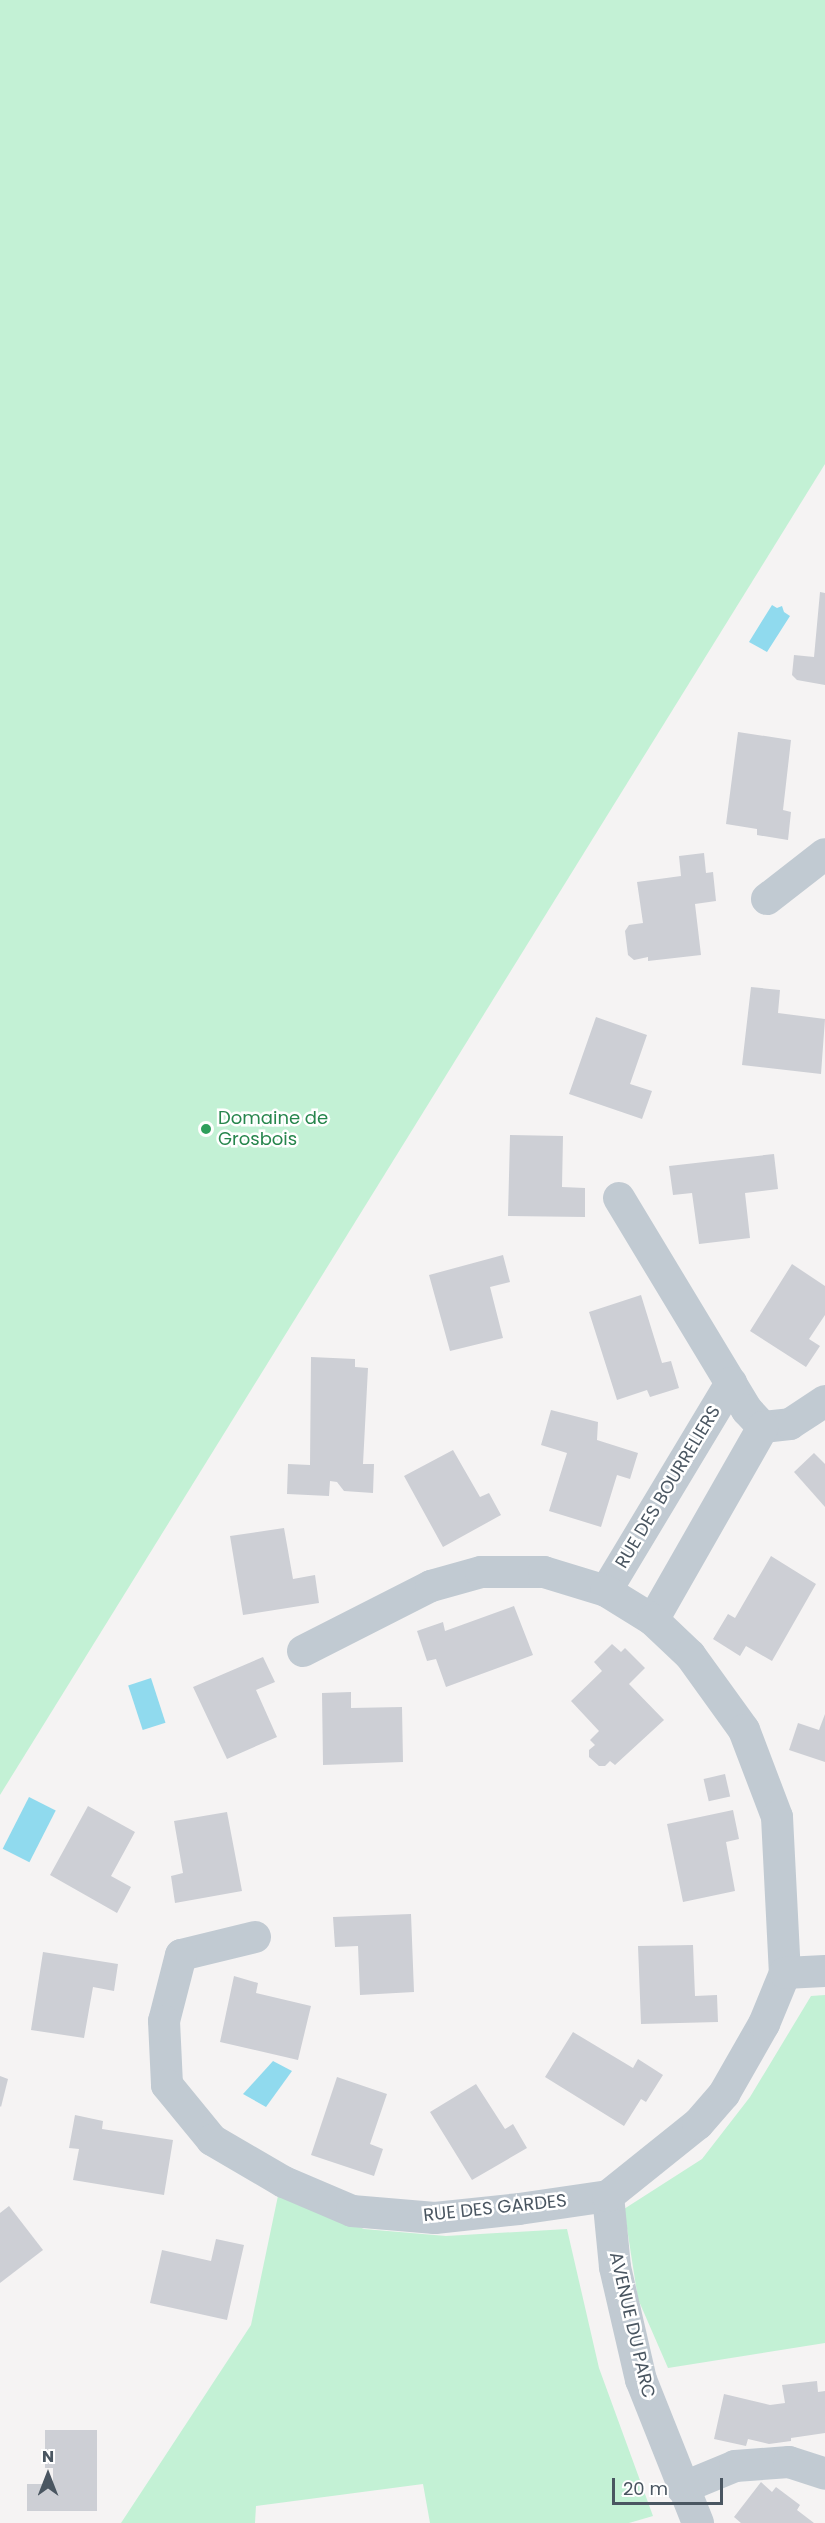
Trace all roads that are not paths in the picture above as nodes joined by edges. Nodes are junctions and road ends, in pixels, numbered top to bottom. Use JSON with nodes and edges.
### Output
{"nodes":[{"id":1,"x":825,"y":854,"type":"edge"},
{"id":2,"x":767,"y":899,"type":"dead end"},
{"id":3,"x":619,"y":1198,"type":"dead end"},
{"id":4,"x":731,"y":1383,"type":"junction"},
{"id":5,"x":825,"y":1401,"type":"edge"},
{"id":6,"x":763,"y":1427,"type":"junction"},
{"id":7,"x":606,"y":1591,"type":"junction"},
{"id":8,"x":653,"y":1620,"type":"junction"},
{"id":9,"x":303,"y":1651,"type":"dead end"},
{"id":10,"x":255,"y":1936,"type":"dead end"},
{"id":11,"x":825,"y":1971,"type":"edge"},
{"id":12,"x":785,"y":1973,"type":"junction"},
{"id":13,"x":608,"y":2196,"type":"junction"},
{"id":14,"x":825,"y":2474,"type":"edge"},
{"id":15,"x":682,"y":2488,"type":"junction"},
{"id":16,"x":699,"y":2523,"type":"edge"}],
"edges":[{"from":1,"to":2,"type":"street"},
{"from":3,"to":4,"type":"street","name":"RUE DES BOURRELIERS"},
{"from":4,"to":6,"type":"street","name":"RUE DES BOURRELIERS"},
{"from":4,"to":7,"type":"street","name":"RUE DES BOURRELIERS"},
{"from":5,"to":6,"type":"street"},
{"from":6,"to":8,"type":"street"},
{"from":7,"to":8,"type":"street"},
{"from":7,"to":9,"type":"street"},
{"from":8,"to":12,"type":"street"},
{"from":10,"to":13,"type":"street","name":"RUE DES GARDES"},
{"from":11,"to":12,"type":"street"},
{"from":12,"to":13,"type":"street"},
{"from":13,"to":15,"type":"street","name":"AVENUE DU PARC"},
{"from":14,"to":15,"type":"street"},
{"from":15,"to":16,"type":"street","name":"AVENUE DU PARC"}]}
